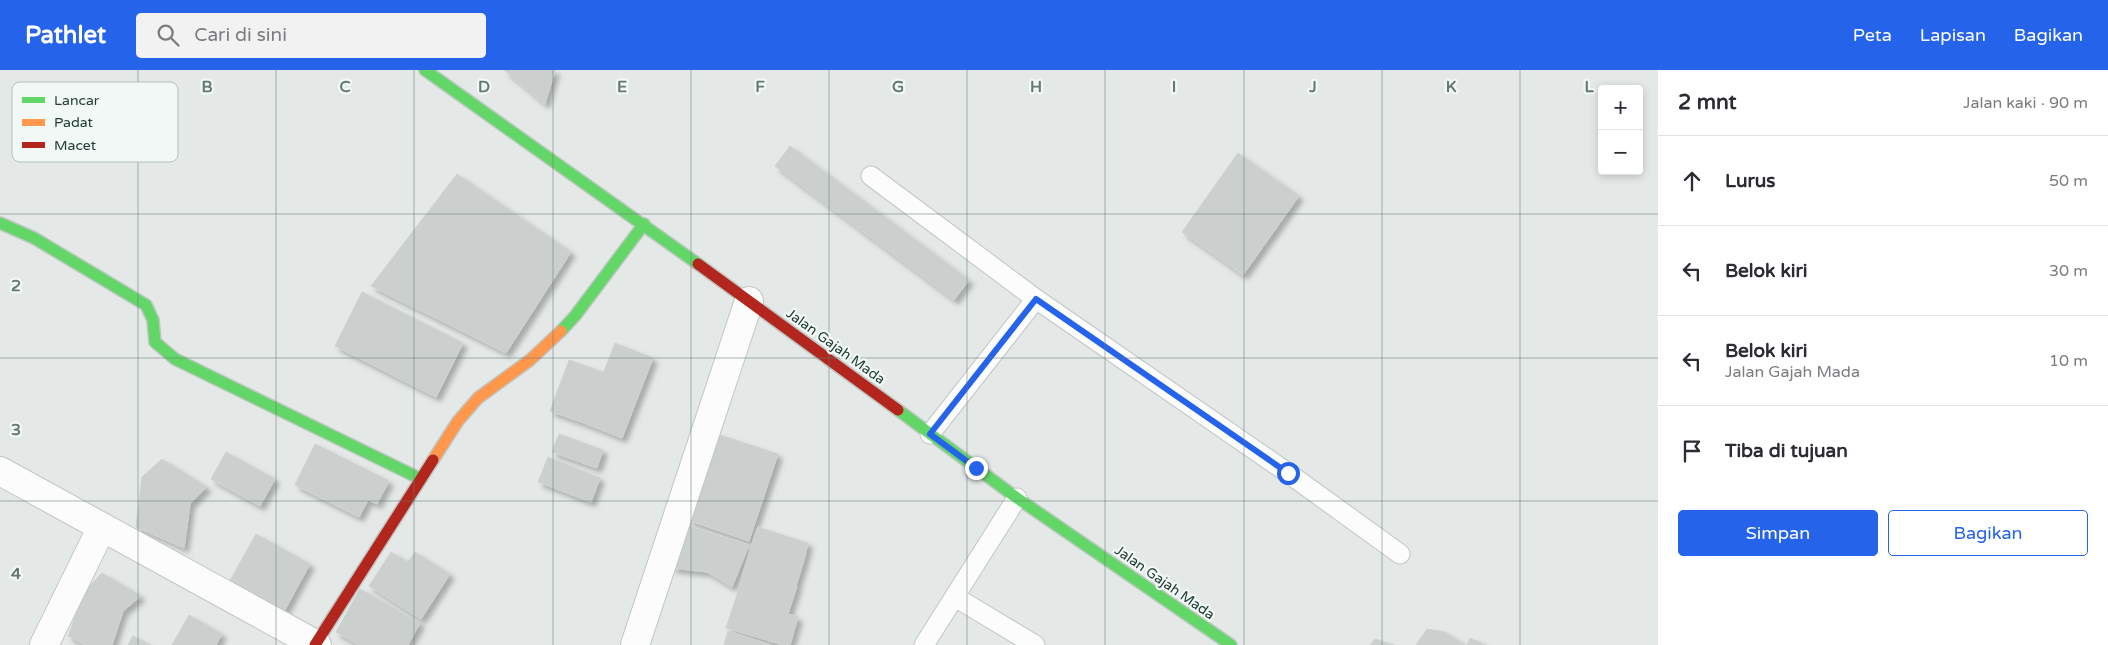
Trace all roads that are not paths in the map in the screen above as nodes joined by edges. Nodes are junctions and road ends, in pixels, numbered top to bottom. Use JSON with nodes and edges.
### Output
{"nodes":[{"id":1,"x":425,"y":70,"type":"edge"},
{"id":2,"x":871,"y":176,"type":"dead end"},
{"id":3,"x":0,"y":223,"type":"edge"},
{"id":4,"x":644,"y":224,"type":"junction"},
{"id":5,"x":1036,"y":299,"type":"junction"},
{"id":6,"x":749,"y":301,"type":"junction"},
{"id":7,"x":930,"y":434,"type":"junction"},
{"id":8,"x":0,"y":471,"type":"edge"},
{"id":9,"x":421,"y":479,"type":"junction"},
{"id":10,"x":1017,"y":498,"type":"junction"},
{"id":11,"x":102,"y":527,"type":"junction"},
{"id":12,"x":1400,"y":554,"type":"dead end"},
{"id":13,"x":955,"y":597,"type":"junction"},
{"id":14,"x":44,"y":645,"type":"edge"},
{"id":15,"x":316,"y":645,"type":"edge"},
{"id":16,"x":635,"y":645,"type":"edge"},
{"id":17,"x":924,"y":645,"type":"edge"},
{"id":18,"x":1035,"y":645,"type":"edge"},
{"id":19,"x":1231,"y":645,"type":"edge"}],
"edges":[{"from":1,"to":4,"type":"street","name":"Jalan Gajah Mada"},
{"from":2,"to":5,"type":"lane"},
{"from":3,"to":9,"type":"street"},
{"from":4,"to":6,"type":"street","name":"Jalan Gajah Mada"},
{"from":4,"to":9,"type":"street"},
{"from":5,"to":7,"type":"lane"},
{"from":5,"to":12,"type":"lane"},
{"from":6,"to":7,"type":"street","name":"Jalan Gajah Mada"},
{"from":6,"to":16,"type":"street"},
{"from":7,"to":10,"type":"street","name":"Jalan Gajah Mada"},
{"from":8,"to":11,"type":"street"},
{"from":9,"to":15,"type":"street"},
{"from":10,"to":13,"type":"lane"},
{"from":10,"to":19,"type":"street","name":"Jalan Gajah Mada"},
{"from":11,"to":14,"type":"street"},
{"from":11,"to":15,"type":"street"},
{"from":13,"to":17,"type":"lane"},
{"from":13,"to":18,"type":"lane"}]}
